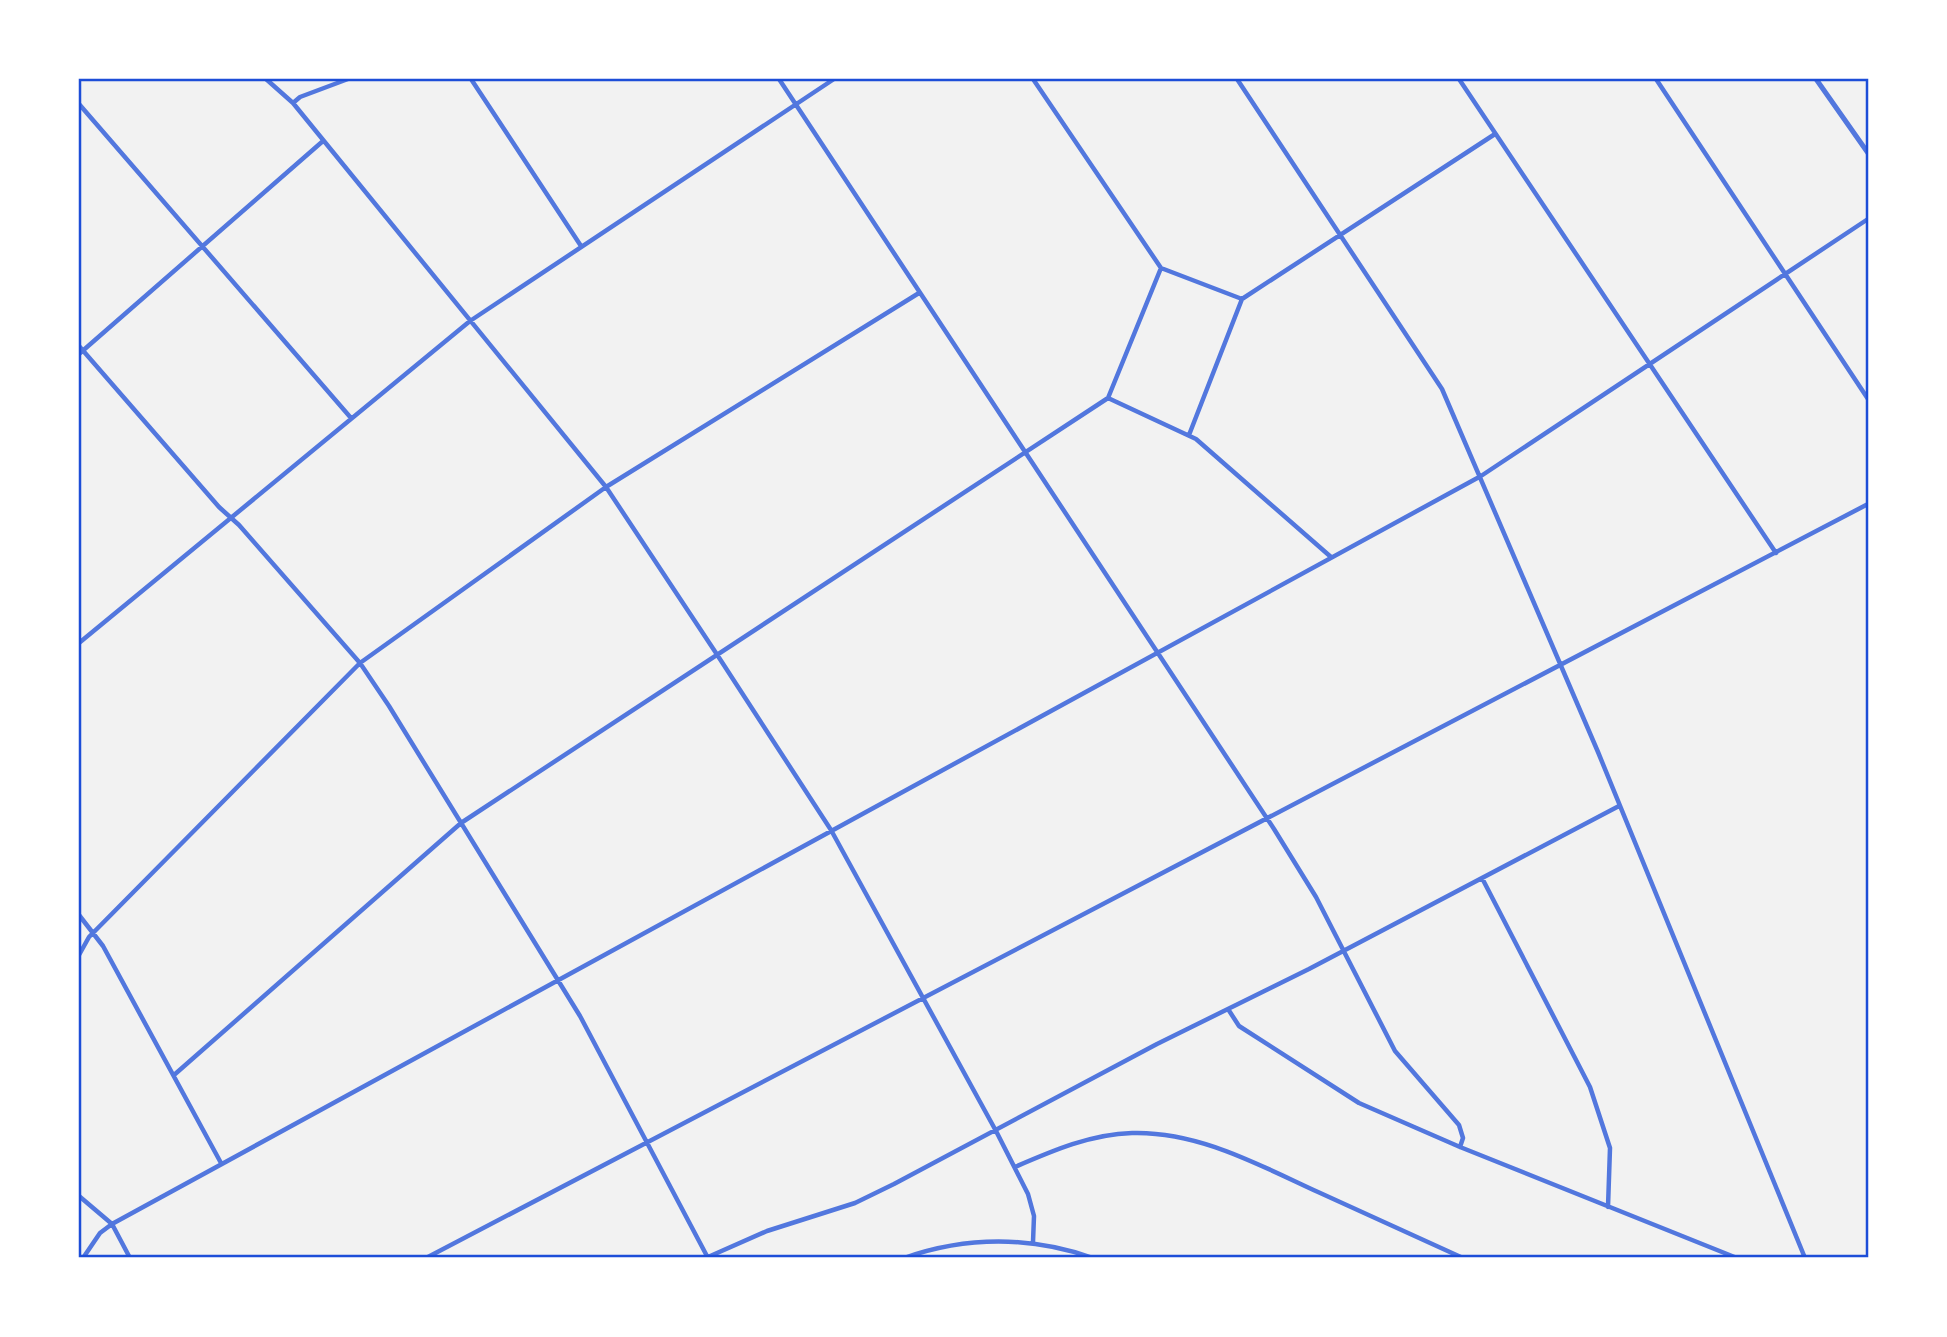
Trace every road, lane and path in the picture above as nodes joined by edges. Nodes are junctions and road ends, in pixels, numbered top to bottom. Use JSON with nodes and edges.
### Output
{"nodes":[{"id":1,"x":266,"y":79,"type":"edge"},
{"id":2,"x":348,"y":79,"type":"edge"},
{"id":3,"x":471,"y":79,"type":"edge"},
{"id":4,"x":779,"y":79,"type":"edge"},
{"id":5,"x":834,"y":79,"type":"edge"},
{"id":6,"x":1033,"y":79,"type":"edge"},
{"id":7,"x":1237,"y":79,"type":"edge"},
{"id":8,"x":1459,"y":79,"type":"edge"},
{"id":9,"x":1656,"y":79,"type":"edge"},
{"id":10,"x":1816,"y":79,"type":"edge"},
{"id":11,"x":293,"y":103,"type":"junction"},
{"id":12,"x":79,"y":104,"type":"edge"},
{"id":13,"x":795,"y":104,"type":"junction"},
{"id":14,"x":1495,"y":134,"type":"junction"},
{"id":15,"x":323,"y":141,"type":"junction"},
{"id":16,"x":1868,"y":153,"type":"edge"},
{"id":17,"x":1868,"y":219,"type":"edge"},
{"id":18,"x":1341,"y":236,"type":"junction"},
{"id":19,"x":581,"y":246,"type":"junction"},
{"id":20,"x":202,"y":247,"type":"junction"},
{"id":21,"x":1161,"y":268,"type":"junction"},
{"id":22,"x":1785,"y":274,"type":"junction"},
{"id":23,"x":919,"y":293,"type":"junction"},
{"id":24,"x":1242,"y":299,"type":"junction"},
{"id":25,"x":470,"y":321,"type":"junction"},
{"id":26,"x":80,"y":350,"type":"edge"},
{"id":27,"x":1649,"y":363,"type":"junction"},
{"id":28,"x":1108,"y":398,"type":"junction"},
{"id":29,"x":1868,"y":399,"type":"edge"},
{"id":30,"x":351,"y":418,"type":"junction"},
{"id":31,"x":1189,"y":435,"type":"junction"},
{"id":32,"x":1024,"y":452,"type":"junction"},
{"id":33,"x":1481,"y":476,"type":"junction"},
{"id":34,"x":606,"y":487,"type":"junction"},
{"id":35,"x":1868,"y":505,"type":"edge"},
{"id":36,"x":229,"y":517,"type":"junction"},
{"id":37,"x":1776,"y":552,"type":"junction"},
{"id":38,"x":1331,"y":557,"type":"junction"},
{"id":39,"x":79,"y":632,"type":"edge"},
{"id":40,"x":85,"y":638,"type":"junction"},
{"id":41,"x":79,"y":643,"type":"edge"},
{"id":42,"x":1158,"y":652,"type":"junction"},
{"id":43,"x":716,"y":653,"type":"junction"},
{"id":44,"x":360,"y":663,"type":"junction"},
{"id":45,"x":1560,"y":664,"type":"junction"},
{"id":46,"x":1619,"y":806,"type":"junction"},
{"id":47,"x":1267,"y":818,"type":"junction"},
{"id":48,"x":461,"y":823,"type":"junction"},
{"id":49,"x":831,"y":830,"type":"junction"},
{"id":50,"x":1482,"y":878,"type":"junction"},
{"id":51,"x":79,"y":915,"type":"edge"},
{"id":52,"x":93,"y":932,"type":"junction"},
{"id":53,"x":1344,"y":950,"type":"junction"},
{"id":54,"x":79,"y":955,"type":"edge"},
{"id":55,"x":559,"y":980,"type":"junction"},
{"id":56,"x":923,"y":997,"type":"junction"},
{"id":57,"x":1228,"y":1009,"type":"junction"},
{"id":58,"x":174,"y":1075,"type":"junction"},
{"id":59,"x":996,"y":1131,"type":"junction"},
{"id":60,"x":648,"y":1142,"type":"junction"},
{"id":61,"x":1460,"y":1147,"type":"junction"},
{"id":62,"x":221,"y":1163,"type":"junction"},
{"id":63,"x":1015,"y":1167,"type":"junction"},
{"id":64,"x":79,"y":1196,"type":"edge"},
{"id":65,"x":1608,"y":1207,"type":"junction"},
{"id":66,"x":112,"y":1224,"type":"junction"},
{"id":67,"x":1033,"y":1242,"type":"junction"},
{"id":68,"x":83,"y":1258,"type":"edge"},
{"id":69,"x":130,"y":1258,"type":"edge"},
{"id":70,"x":426,"y":1258,"type":"edge"},
{"id":71,"x":708,"y":1258,"type":"edge"},
{"id":72,"x":904,"y":1258,"type":"edge"},
{"id":73,"x":1093,"y":1258,"type":"edge"},
{"id":74,"x":1463,"y":1258,"type":"edge"},
{"id":75,"x":1737,"y":1258,"type":"edge"},
{"id":76,"x":1805,"y":1258,"type":"edge"}],
"edges":[{"from":1,"to":11,"type":"street"},
{"from":2,"to":11,"type":"street"},
{"from":3,"to":19,"type":"street"},
{"from":4,"to":13,"type":"street"},
{"from":5,"to":13,"type":"street"},
{"from":6,"to":21,"type":"street"},
{"from":7,"to":18,"type":"street"},
{"from":8,"to":14,"type":"street"},
{"from":9,"to":22,"type":"street"},
{"from":10,"to":16,"type":"street"},
{"from":11,"to":15,"type":"street"},
{"from":12,"to":20,"type":"street"},
{"from":13,"to":19,"type":"street"},
{"from":13,"to":23,"type":"street"},
{"from":14,"to":18,"type":"street"},
{"from":14,"to":27,"type":"street"},
{"from":15,"to":20,"type":"street"},
{"from":15,"to":25,"type":"street"},
{"from":17,"to":22,"type":"street"},
{"from":18,"to":24,"type":"street"},
{"from":18,"to":33,"type":"street"},
{"from":19,"to":25,"type":"street"},
{"from":20,"to":26,"type":"street"},
{"from":20,"to":30,"type":"street"},
{"from":21,"to":24,"type":"street"},
{"from":21,"to":28,"type":"street"},
{"from":22,"to":27,"type":"street"},
{"from":22,"to":29,"type":"street"},
{"from":23,"to":32,"type":"street"},
{"from":23,"to":34,"type":"street"},
{"from":24,"to":31,"type":"street"},
{"from":25,"to":30,"type":"street"},
{"from":25,"to":34,"type":"street"},
{"from":26,"to":36,"type":"street"},
{"from":27,"to":33,"type":"street"},
{"from":27,"to":37,"type":"street"},
{"from":28,"to":31,"type":"street"},
{"from":28,"to":32,"type":"street"},
{"from":30,"to":36,"type":"street"},
{"from":31,"to":38,"type":"street"},
{"from":32,"to":42,"type":"street"},
{"from":32,"to":43,"type":"street"},
{"from":33,"to":38,"type":"street"},
{"from":33,"to":45,"type":"street"},
{"from":34,"to":43,"type":"street"},
{"from":34,"to":44,"type":"street"},
{"from":35,"to":37,"type":"street"},
{"from":36,"to":40,"type":"street"},
{"from":36,"to":44,"type":"street"},
{"from":37,"to":45,"type":"street"},
{"from":38,"to":42,"type":"street"},
{"from":39,"to":40,"type":"street"},
{"from":40,"to":41,"type":"street"},
{"from":42,"to":47,"type":"street"},
{"from":42,"to":49,"type":"street"},
{"from":43,"to":48,"type":"street"},
{"from":43,"to":49,"type":"street"},
{"from":44,"to":48,"type":"street"},
{"from":44,"to":52,"type":"street"},
{"from":45,"to":46,"type":"street"},
{"from":45,"to":47,"type":"street"},
{"from":46,"to":50,"type":"street"},
{"from":46,"to":76,"type":"street"},
{"from":47,"to":53,"type":"street"},
{"from":47,"to":56,"type":"street"},
{"from":48,"to":55,"type":"street"},
{"from":48,"to":58,"type":"street"},
{"from":49,"to":55,"type":"street"},
{"from":49,"to":56,"type":"street"},
{"from":50,"to":53,"type":"street"},
{"from":50,"to":65,"type":"street"},
{"from":51,"to":52,"type":"street"},
{"from":52,"to":54,"type":"street"},
{"from":52,"to":58,"type":"street"},
{"from":53,"to":57,"type":"street"},
{"from":53,"to":61,"type":"street"},
{"from":55,"to":60,"type":"street"},
{"from":55,"to":62,"type":"street"},
{"from":56,"to":59,"type":"street"},
{"from":56,"to":60,"type":"street"},
{"from":57,"to":59,"type":"street"},
{"from":57,"to":61,"type":"street"},
{"from":58,"to":62,"type":"street"},
{"from":59,"to":63,"type":"street"},
{"from":59,"to":71,"type":"street"},
{"from":60,"to":70,"type":"street"},
{"from":60,"to":71,"type":"street"},
{"from":61,"to":65,"type":"street"},
{"from":62,"to":66,"type":"street"},
{"from":63,"to":67,"type":"street"},
{"from":63,"to":74,"type":"street"},
{"from":64,"to":66,"type":"street"},
{"from":65,"to":75,"type":"street"},
{"from":66,"to":68,"type":"street"},
{"from":66,"to":69,"type":"street"},
{"from":67,"to":72,"type":"street"},
{"from":67,"to":73,"type":"street"}]}
